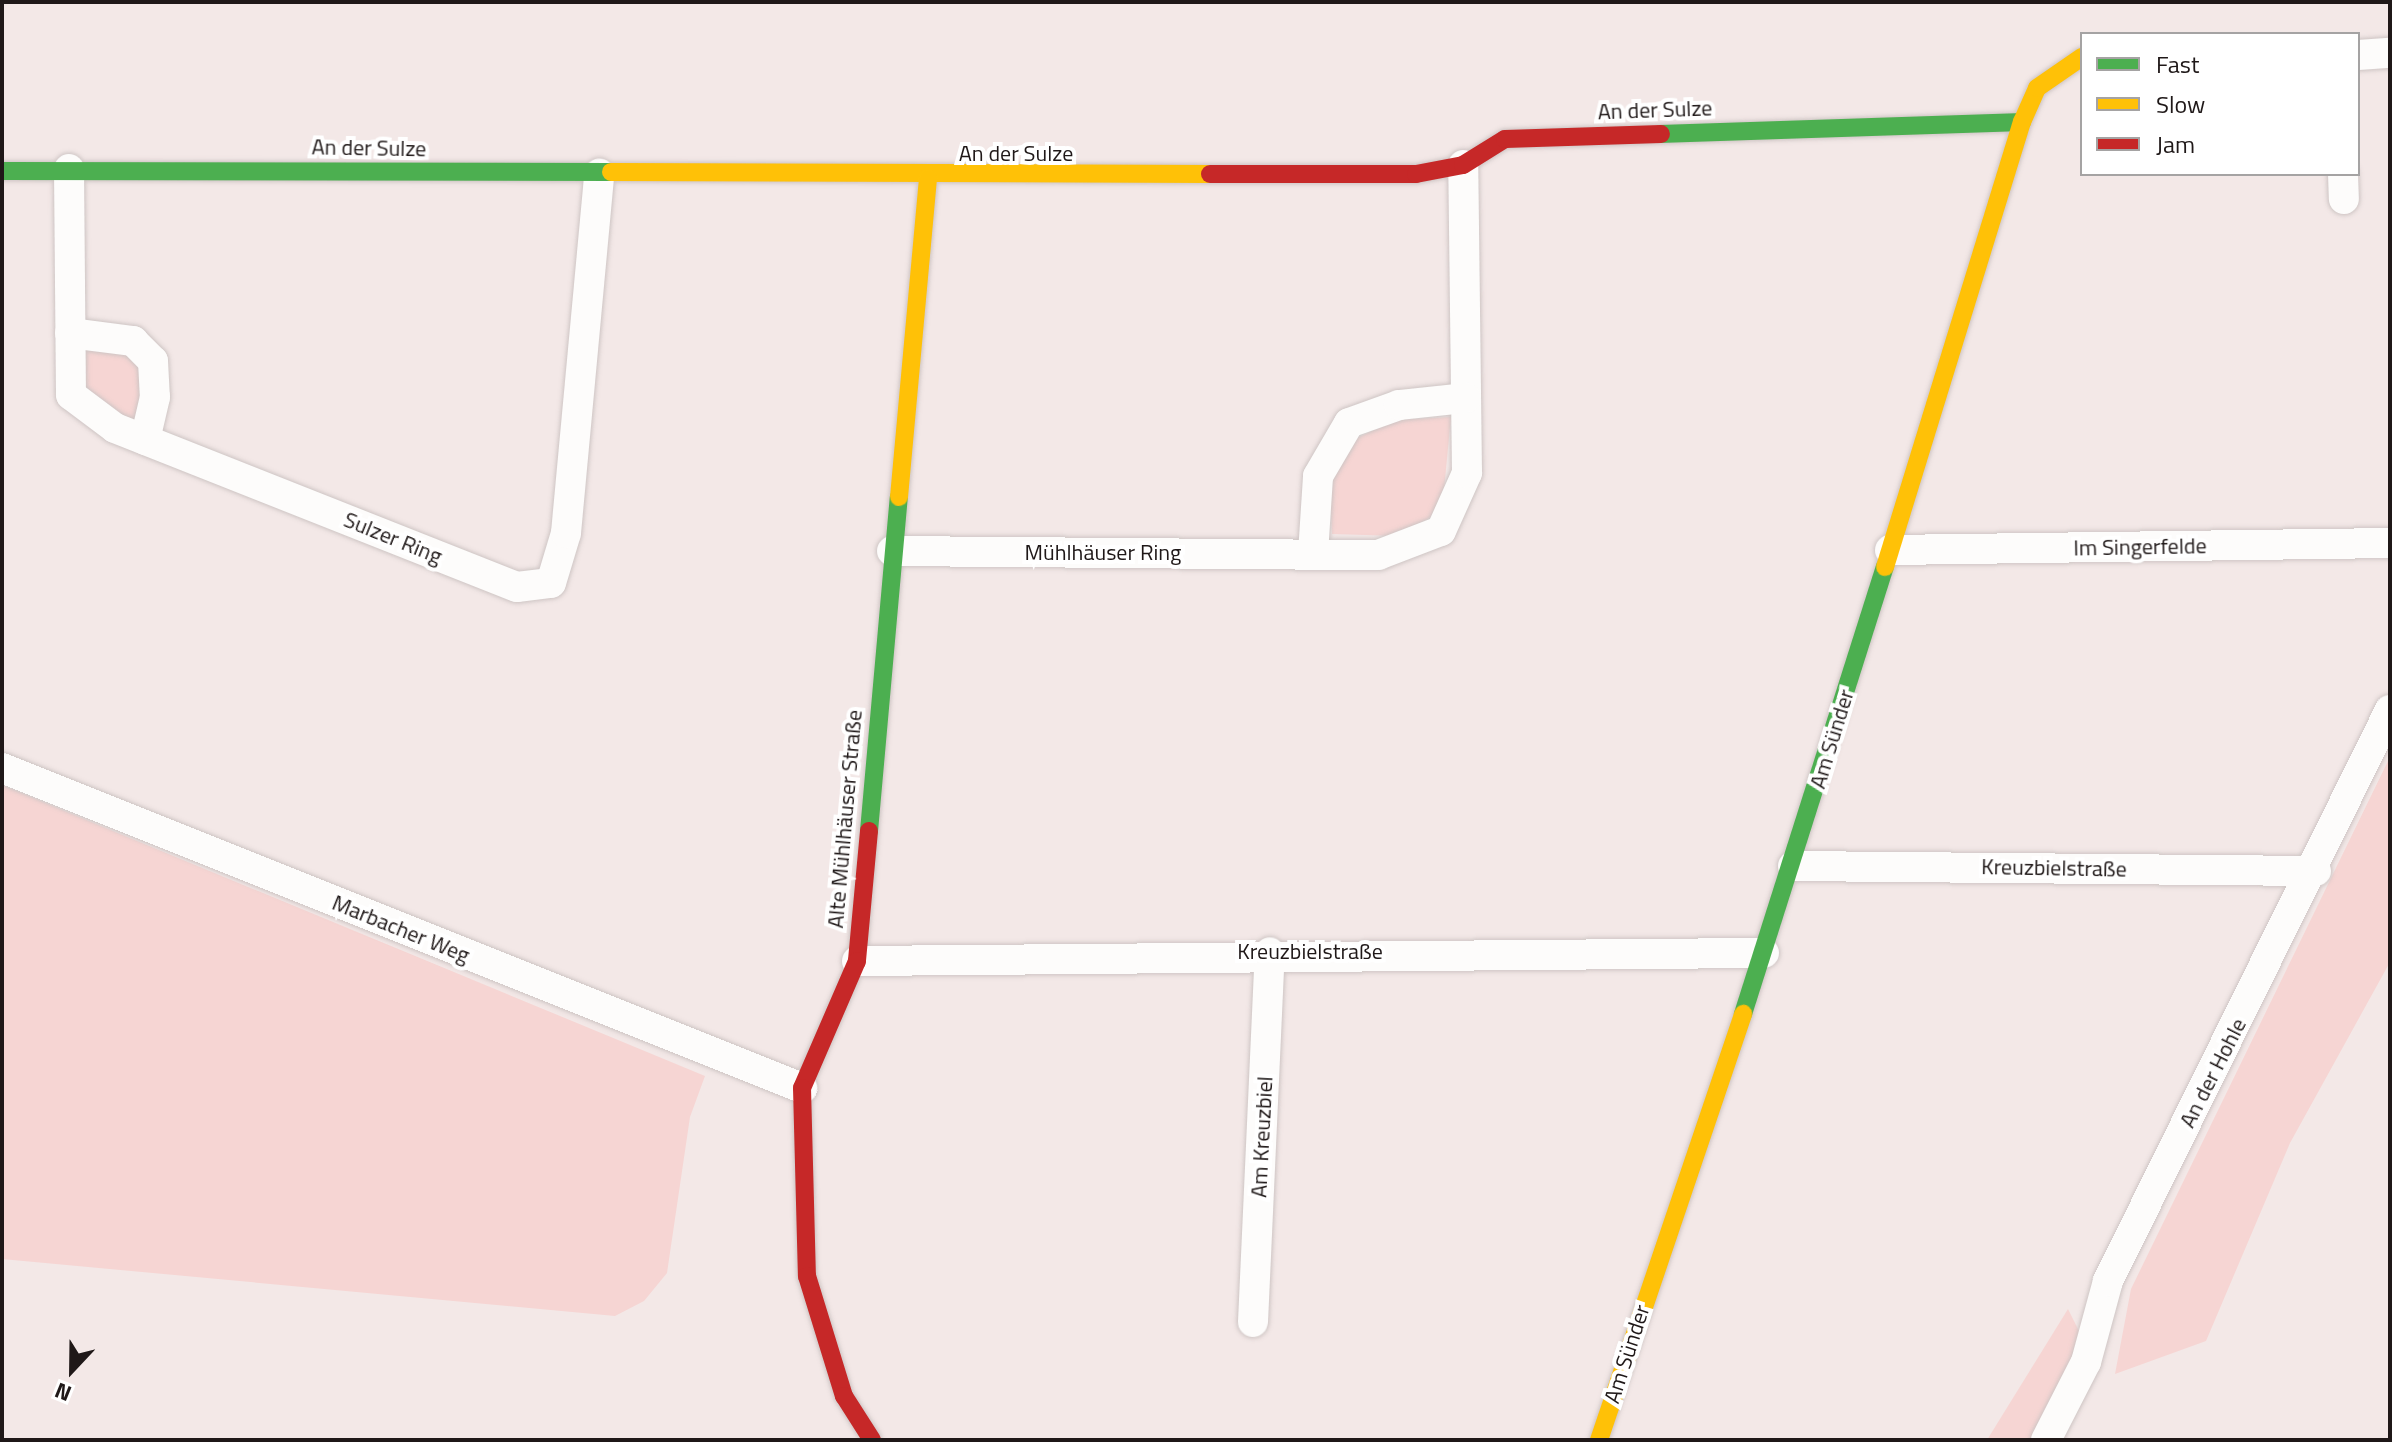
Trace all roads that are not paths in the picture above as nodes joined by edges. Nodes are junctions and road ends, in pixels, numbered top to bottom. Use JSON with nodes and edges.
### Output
{"nodes":[{"id":1,"x":2390,"y":53,"type":"edge"},
{"id":2,"x":2360,"y":55,"type":"edge"},
{"id":3,"x":2080,"y":58,"type":"edge"},
{"id":4,"x":2022,"y":122,"type":"junction"},
{"id":5,"x":1463,"y":165,"type":"junction"},
{"id":6,"x":69,"y":169,"type":"junction"},
{"id":7,"x":2,"y":171,"type":"edge"},
{"id":8,"x":599,"y":174,"type":"junction"},
{"id":9,"x":928,"y":178,"type":"junction"},
{"id":10,"x":70,"y":333,"type":"junction"},
{"id":11,"x":1466,"y":398,"type":"junction"},
{"id":12,"x":145,"y":440,"type":"junction"},
{"id":13,"x":2390,"y":543,"type":"edge"},
{"id":14,"x":1890,"y":550,"type":"junction"},
{"id":15,"x":892,"y":551,"type":"junction"},
{"id":16,"x":1313,"y":554,"type":"junction"},
{"id":17,"x":2390,"y":710,"type":"edge"},
{"id":18,"x":2,"y":768,"type":"edge"},
{"id":19,"x":1793,"y":866,"type":"junction"},
{"id":20,"x":2316,"y":871,"type":"junction"},
{"id":21,"x":1270,"y":952,"type":"junction"},
{"id":22,"x":1764,"y":953,"type":"junction"},
{"id":23,"x":857,"y":961,"type":"junction"},
{"id":24,"x":802,"y":1088,"type":"junction"},
{"id":25,"x":1253,"y":1322,"type":"dead end"},
{"id":26,"x":872,"y":1440,"type":"edge"},
{"id":27,"x":1599,"y":1440,"type":"edge"},
{"id":28,"x":2046,"y":1440,"type":"edge"}],
"edges":[{"from":1,"to":2,"type":"street"},
{"from":3,"to":4,"type":"street","name":"Am Sünder"},
{"from":4,"to":5,"type":"street","name":"An der Sulze"},
{"from":4,"to":14,"type":"street","name":"Am Sünder"},
{"from":5,"to":9,"type":"street","name":"An der Sulze"},
{"from":5,"to":11,"type":"street","name":"Mühlhäuser Ring"},
{"from":6,"to":7,"type":"street","name":"An der Sulze"},
{"from":6,"to":8,"type":"street","name":"An der Sulze"},
{"from":6,"to":10,"type":"street","name":"Sulzer Ring"},
{"from":8,"to":9,"type":"street","name":"An der Sulze"},
{"from":8,"to":12,"type":"street","name":"Sulzer Ring"},
{"from":9,"to":15,"type":"street","name":"Alte Mühlhäuser Straße"},
{"from":10,"to":12,"type":"street","name":"Sulzer Ring"},
{"from":10,"to":12,"type":"street"},
{"from":11,"to":16,"type":"street"},
{"from":11,"to":16,"type":"street","name":"Mühlhäuser Ring"},
{"from":13,"to":14,"type":"street","name":"Im Singerfelde"},
{"from":14,"to":19,"type":"street","name":"Am Sünder"},
{"from":15,"to":16,"type":"street","name":"Mühlhäuser Ring"},
{"from":15,"to":23,"type":"street","name":"Alte Mühlhäuser Straße"},
{"from":17,"to":20,"type":"street","name":"An der Hohle"},
{"from":18,"to":24,"type":"street","name":"Marbacher Weg"},
{"from":19,"to":20,"type":"street","name":"Kreuzbielstraße"},
{"from":19,"to":22,"type":"street","name":"Am Sünder"},
{"from":20,"to":28,"type":"street","name":"An der Hohle"},
{"from":21,"to":22,"type":"street","name":"Kreuzbielstraße"},
{"from":21,"to":23,"type":"street","name":"Kreuzbielstraße"},
{"from":21,"to":25,"type":"street","name":"Am Kreuzbiel"},
{"from":22,"to":27,"type":"street","name":"Am Sünder"},
{"from":23,"to":24,"type":"street","name":"Alte Mühlhäuser Straße"},
{"from":24,"to":26,"type":"street","name":"Alte Mühlhäuser Straße"}]}
